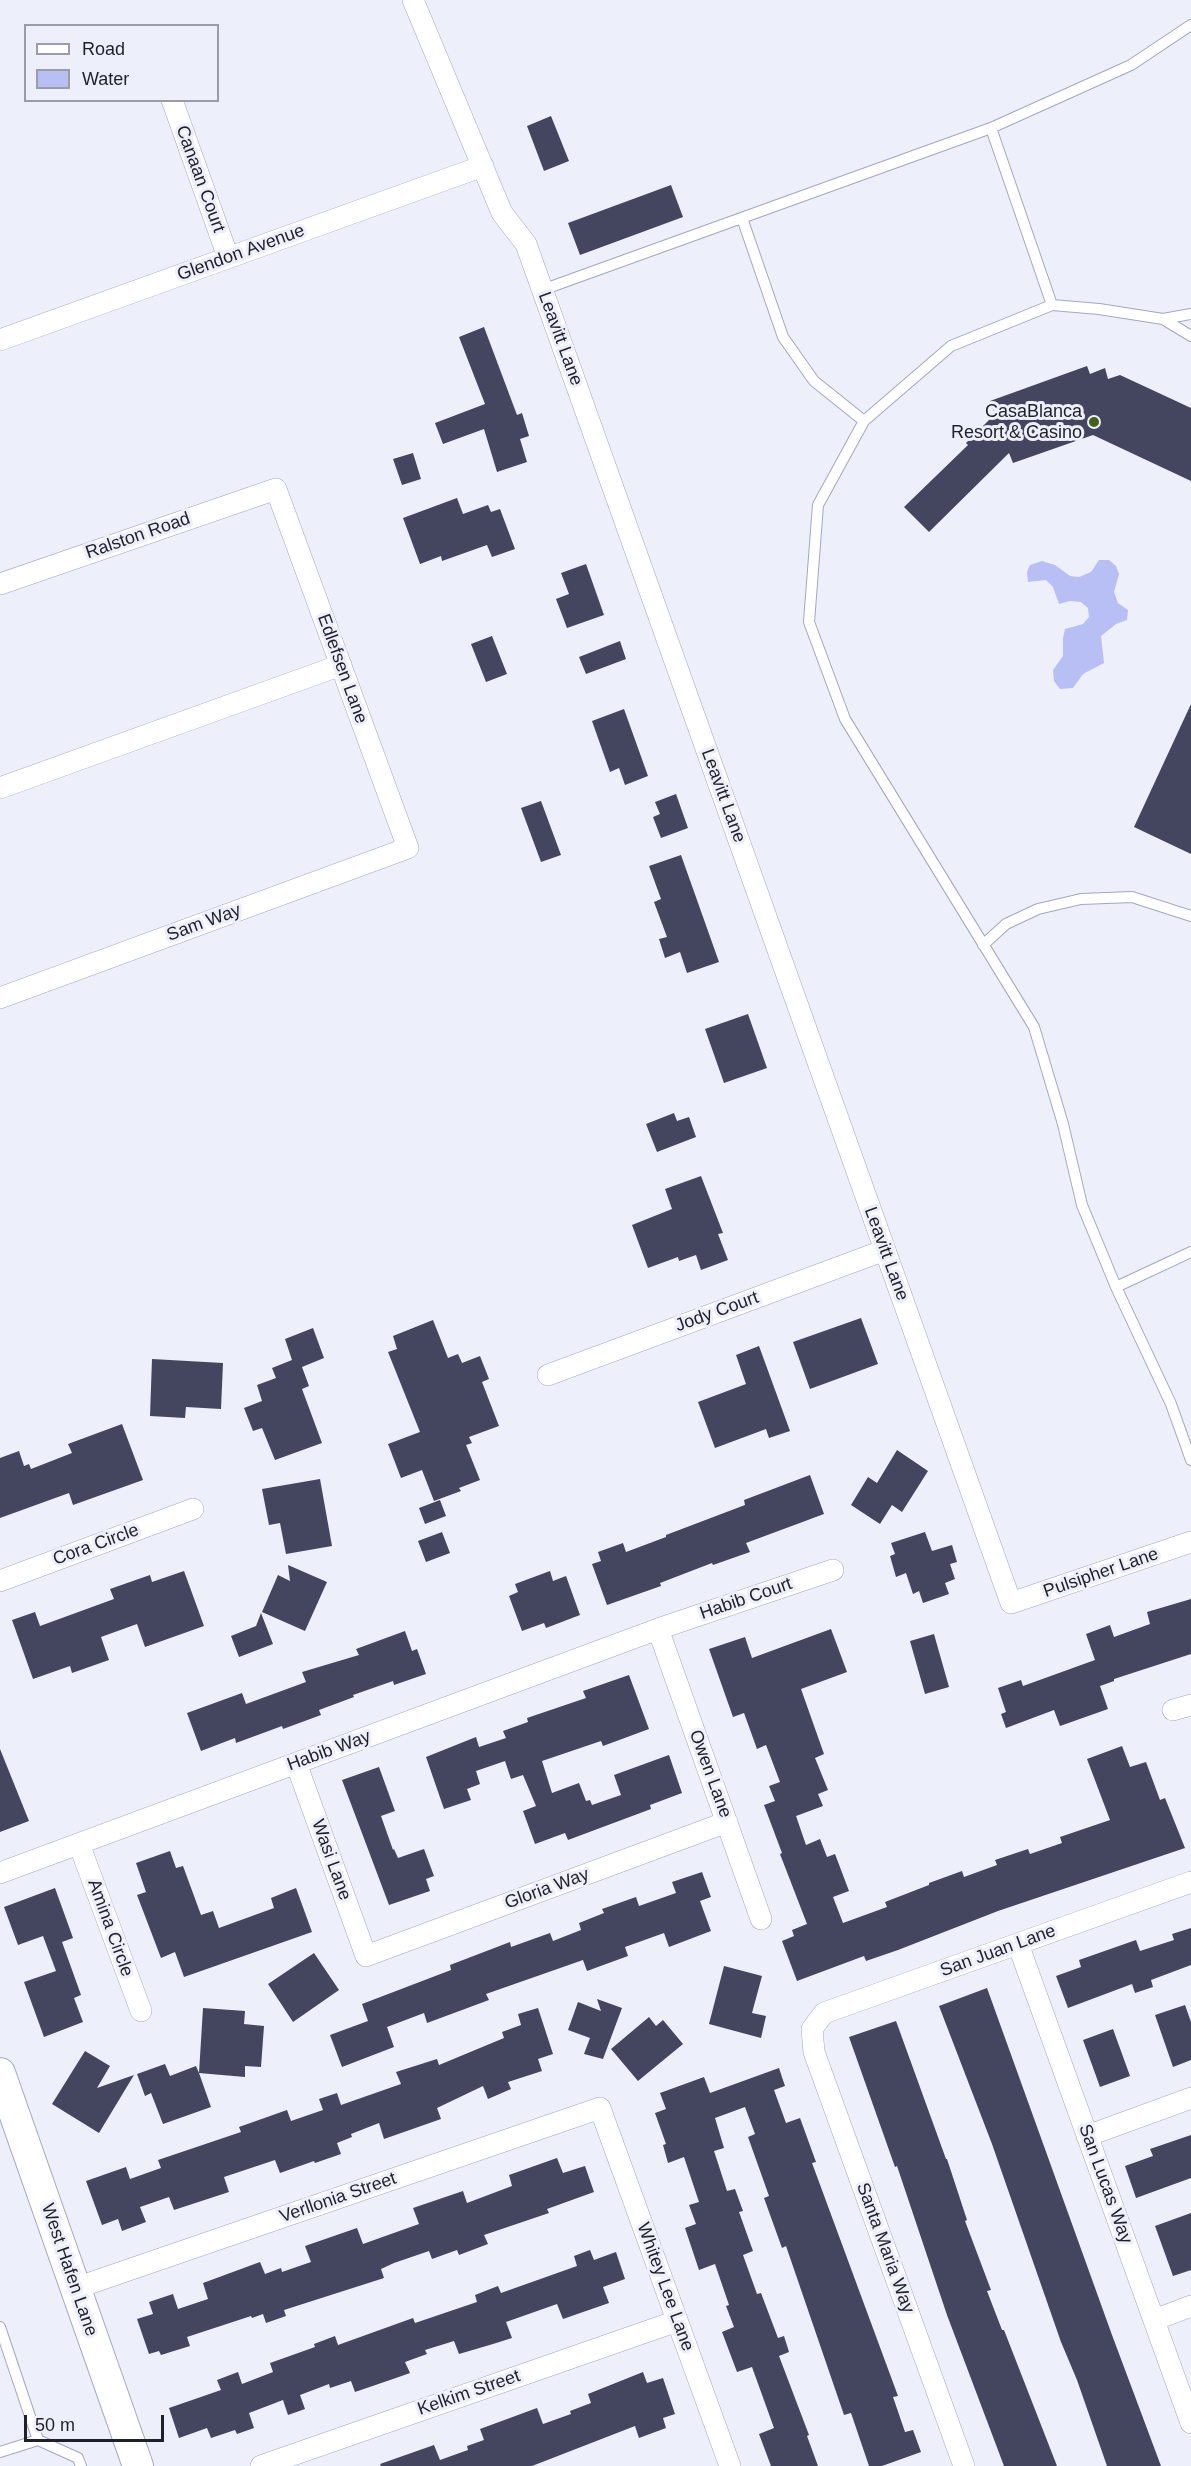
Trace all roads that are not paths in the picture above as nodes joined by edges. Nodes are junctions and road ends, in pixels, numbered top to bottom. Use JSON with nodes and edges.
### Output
{"nodes":[{"id":1,"x":413,"y":0,"type":"edge"},
{"id":2,"x":1191,"y":25,"type":"edge"},
{"id":3,"x":173,"y":102,"type":"edge"},
{"id":4,"x":991,"y":128,"type":"junction"},
{"id":5,"x":483,"y":166,"type":"junction"},
{"id":6,"x":742,"y":218,"type":"junction"},
{"id":7,"x":228,"y":258,"type":"junction"},
{"id":8,"x":542,"y":290,"type":"junction"},
{"id":9,"x":1052,"y":305,"type":"junction"},
{"id":10,"x":1191,"y":314,"type":"edge"},
{"id":11,"x":1163,"y":319,"type":"junction"},
{"id":12,"x":1191,"y":336,"type":"edge"},
{"id":13,"x":0,"y":340,"type":"edge"},
{"id":14,"x":864,"y":421,"type":"junction"},
{"id":15,"x":276,"y":489,"type":"joint"},
{"id":16,"x":0,"y":584,"type":"edge"},
{"id":17,"x":341,"y":665,"type":"junction"},
{"id":18,"x":0,"y":788,"type":"edge"},
{"id":19,"x":408,"y":848,"type":"joint"},
{"id":20,"x":1191,"y":916,"type":"edge"},
{"id":21,"x":982,"y":945,"type":"junction"},
{"id":22,"x":0,"y":998,"type":"edge"},
{"id":23,"x":885,"y":1250,"type":"junction"},
{"id":24,"x":1191,"y":1252,"type":"edge"},
{"id":25,"x":1116,"y":1287,"type":"junction"},
{"id":26,"x":548,"y":1375,"type":"dead end"},
{"id":27,"x":1191,"y":1460,"type":"edge"},
{"id":28,"x":193,"y":1509,"type":"dead end"},
{"id":29,"x":1191,"y":1542,"type":"edge"},
{"id":30,"x":833,"y":1570,"type":"dead end"},
{"id":31,"x":0,"y":1581,"type":"edge"},
{"id":32,"x":1011,"y":1603,"type":"joint"},
{"id":33,"x":658,"y":1629,"type":"junction"},
{"id":34,"x":296,"y":1764,"type":"junction"},
{"id":35,"x":727,"y":1822,"type":"junction"},
{"id":36,"x":79,"y":1844,"type":"junction"},
{"id":37,"x":0,"y":1873,"type":"edge"},
{"id":38,"x":1191,"y":1882,"type":"edge"},
{"id":39,"x":761,"y":1919,"type":"dead end"},
{"id":40,"x":1018,"y":1944,"type":"junction"},
{"id":41,"x":366,"y":1956,"type":"joint"},
{"id":42,"x":141,"y":2011,"type":"dead end"},
{"id":43,"x":812,"y":2029,"type":"joint"},
{"id":44,"x":0,"y":2073,"type":"edge"},
{"id":45,"x":1191,"y":2098,"type":"edge"},
{"id":46,"x":600,"y":2108,"type":"joint"},
{"id":47,"x":1087,"y":2136,"type":"junction"},
{"id":48,"x":76,"y":2288,"type":"junction"},
{"id":49,"x":1191,"y":2306,"type":"edge"},
{"id":50,"x":1154,"y":2320,"type":"junction"},
{"id":51,"x":677,"y":2321,"type":"junction"},
{"id":52,"x":0,"y":2327,"type":"edge"},
{"id":53,"x":1191,"y":2423,"type":"edge"},
{"id":54,"x":38,"y":2440,"type":"junction"},
{"id":55,"x":0,"y":2452,"type":"edge"},
{"id":56,"x":81,"y":2466,"type":"edge"},
{"id":57,"x":138,"y":2466,"type":"edge"},
{"id":58,"x":261,"y":2466,"type":"edge"},
{"id":59,"x":730,"y":2466,"type":"edge"},
{"id":60,"x":964,"y":2466,"type":"edge"}],
"edges":[{"from":1,"to":5,"type":"street","name":"Leavitt Lane"},
{"from":2,"to":4,"type":"lane"},
{"from":3,"to":7,"type":"street","name":"Canaan Court"},
{"from":4,"to":6,"type":"lane"},
{"from":4,"to":9,"type":"lane"},
{"from":5,"to":7,"type":"street","name":"Glendon Avenue"},
{"from":5,"to":8,"type":"street","name":"Leavitt Lane"},
{"from":6,"to":8,"type":"lane"},
{"from":6,"to":14,"type":"lane"},
{"from":7,"to":13,"type":"street","name":"Glendon Avenue"},
{"from":8,"to":23,"type":"street","name":"Leavitt Lane"},
{"from":9,"to":11,"type":"lane"},
{"from":9,"to":14,"type":"lane"},
{"from":10,"to":11,"type":"lane"},
{"from":11,"to":12,"type":"lane"},
{"from":14,"to":21,"type":"lane"},
{"from":15,"to":16,"type":"street","name":"Ralston Road"},
{"from":15,"to":17,"type":"street","name":"Edlefsen Lane"},
{"from":17,"to":18,"type":"street"},
{"from":17,"to":19,"type":"street","name":"Edlefsen Lane"},
{"from":19,"to":22,"type":"street","name":"Sam Way"},
{"from":20,"to":21,"type":"lane"},
{"from":21,"to":25,"type":"lane"},
{"from":23,"to":26,"type":"street","name":"Jody Court"},
{"from":23,"to":32,"type":"street","name":"Leavitt Lane"},
{"from":24,"to":25,"type":"lane"},
{"from":25,"to":27,"type":"lane"},
{"from":28,"to":31,"type":"street","name":"Cora Circle"},
{"from":29,"to":32,"type":"street","name":"Pulsipher Lane"},
{"from":30,"to":33,"type":"street","name":"Habib Court"},
{"from":33,"to":34,"type":"street","name":"Habib Way"},
{"from":33,"to":35,"type":"street","name":"Owen Lane"},
{"from":34,"to":36,"type":"street","name":"Habib Way"},
{"from":34,"to":41,"type":"street","name":"Wasi Lane"},
{"from":35,"to":39,"type":"street","name":"Owen Lane"},
{"from":35,"to":41,"type":"street","name":"Gloria Way"},
{"from":36,"to":37,"type":"street","name":"Habib Way"},
{"from":36,"to":42,"type":"street","name":"Amina Circle"},
{"from":38,"to":40,"type":"street","name":"San Juan Lane"},
{"from":40,"to":43,"type":"street","name":"San Juan Lane"},
{"from":40,"to":47,"type":"street","name":"San Lucas Way"},
{"from":43,"to":60,"type":"street","name":"Santa Maria Way"},
{"from":44,"to":48,"type":"main road","name":"West Hafen Lane"},
{"from":45,"to":47,"type":"street"},
{"from":46,"to":48,"type":"street","name":"Verllonia Street"},
{"from":46,"to":51,"type":"street","name":"Whitey Lee Lane"},
{"from":47,"to":50,"type":"street","name":"San Lucas Way"},
{"from":48,"to":57,"type":"main road","name":"West Hafen Lane"},
{"from":49,"to":50,"type":"street"},
{"from":50,"to":53,"type":"street","name":"San Lucas Way"},
{"from":51,"to":58,"type":"street","name":"Kelkim Street"},
{"from":51,"to":59,"type":"street","name":"Whitey Lee Lane"},
{"from":52,"to":54,"type":"lane"},
{"from":54,"to":55,"type":"lane"},
{"from":54,"to":56,"type":"lane"}]}
